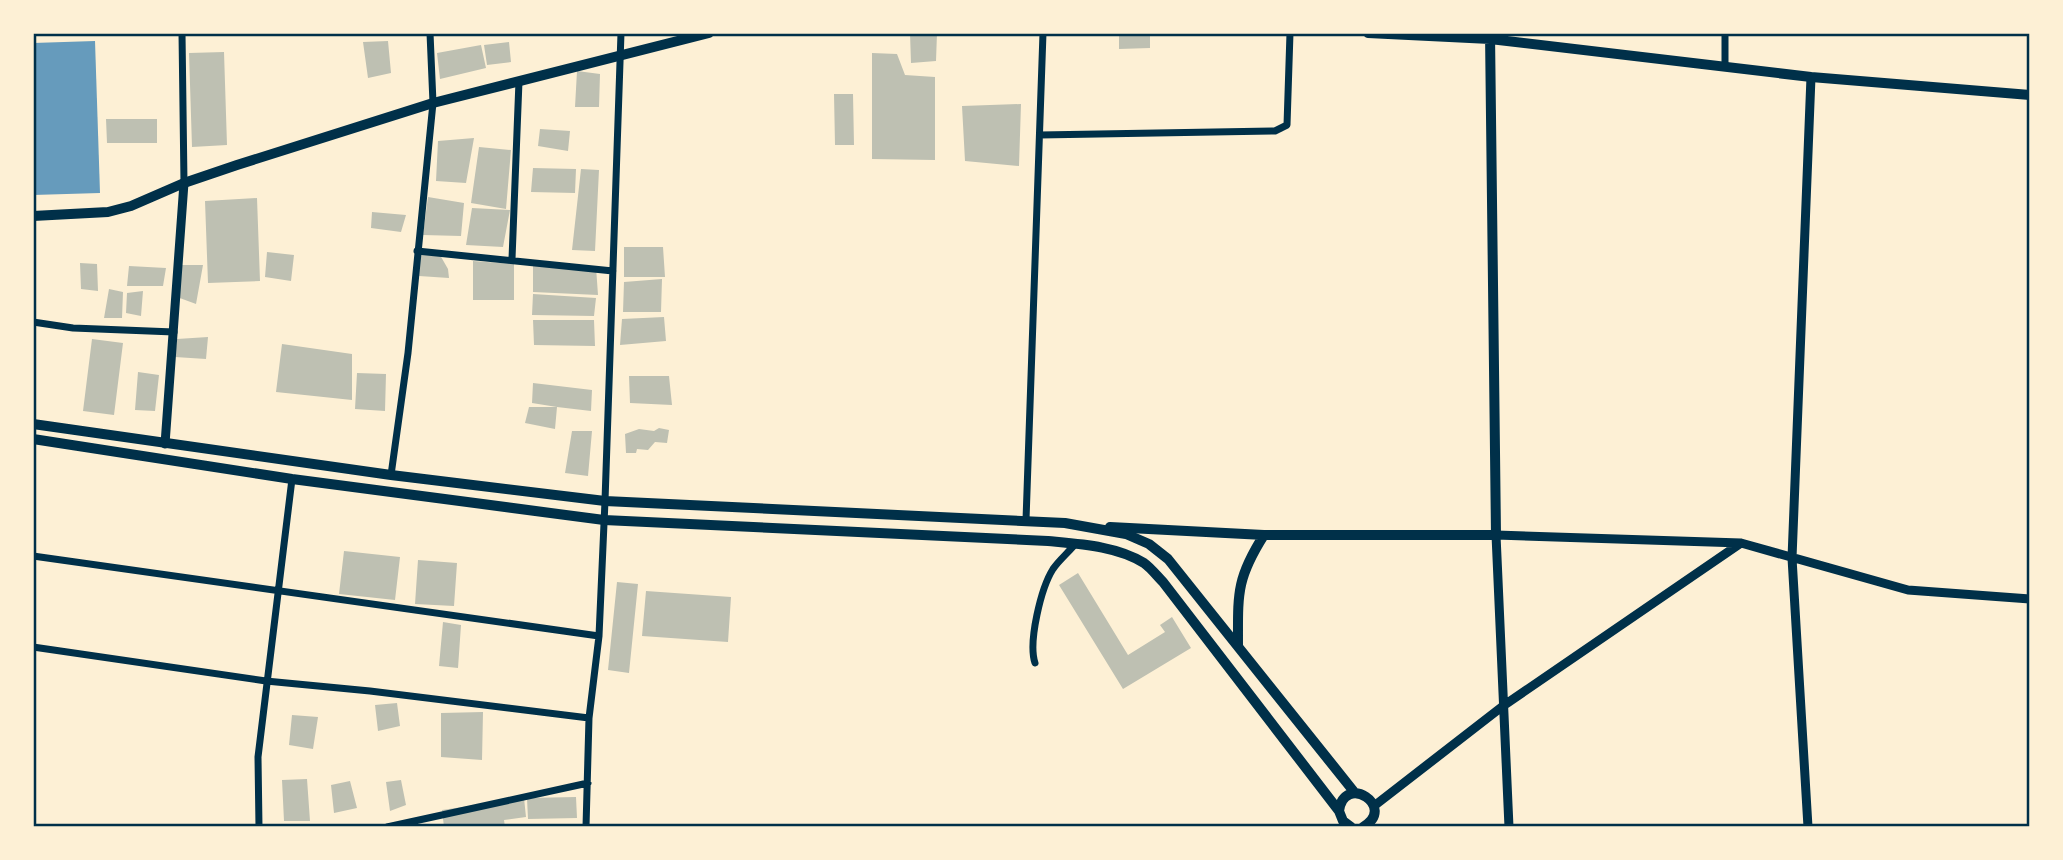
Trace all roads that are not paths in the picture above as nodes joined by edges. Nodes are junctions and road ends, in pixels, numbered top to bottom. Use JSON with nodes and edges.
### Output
{"nodes":[{"id":1,"x":183,"y":33,"type":"edge"},
{"id":2,"x":430,"y":33,"type":"edge"},
{"id":3,"x":621,"y":33,"type":"edge"},
{"id":4,"x":709,"y":33,"type":"edge"},
{"id":5,"x":1043,"y":33,"type":"edge"},
{"id":6,"x":1290,"y":33,"type":"edge"},
{"id":7,"x":1368,"y":33,"type":"edge"},
{"id":8,"x":1725,"y":33,"type":"edge"},
{"id":9,"x":1490,"y":36,"type":"edge"},
{"id":10,"x":621,"y":56,"type":"junction"},
{"id":11,"x":1725,"y":67,"type":"junction"},
{"id":12,"x":1811,"y":77,"type":"junction"},
{"id":13,"x":519,"y":81,"type":"junction"},
{"id":14,"x":2030,"y":95,"type":"edge"},
{"id":15,"x":433,"y":103,"type":"junction"},
{"id":16,"x":1040,"y":135,"type":"junction"},
{"id":17,"x":184,"y":183,"type":"junction"},
{"id":18,"x":33,"y":216,"type":"edge"},
{"id":19,"x":417,"y":251,"type":"junction"},
{"id":20,"x":512,"y":259,"type":"junction"},
{"id":21,"x":613,"y":271,"type":"junction"},
{"id":22,"x":33,"y":322,"type":"edge"},
{"id":23,"x":174,"y":332,"type":"junction"},
{"id":24,"x":33,"y":424,"type":"edge"},
{"id":25,"x":33,"y":439,"type":"edge"},
{"id":26,"x":165,"y":444,"type":"junction"},
{"id":27,"x":391,"y":475,"type":"junction"},
{"id":28,"x":292,"y":479,"type":"junction"},
{"id":29,"x":605,"y":501,"type":"junction"},
{"id":30,"x":604,"y":520,"type":"junction"},
{"id":31,"x":1026,"y":520,"type":"junction"},
{"id":32,"x":1083,"y":525,"type":"junction"},
{"id":33,"x":1097,"y":527,"type":"junction"},
{"id":34,"x":1264,"y":535,"type":"junction"},
{"id":35,"x":1496,"y":536,"type":"junction"},
{"id":36,"x":1741,"y":542,"type":"junction"},
{"id":37,"x":1076,"y":543,"type":"junction"},
{"id":38,"x":33,"y":556,"type":"edge"},
{"id":39,"x":1792,"y":558,"type":"junction"},
{"id":40,"x":277,"y":589,"type":"junction"},
{"id":41,"x":2030,"y":599,"type":"edge"},
{"id":42,"x":599,"y":636,"type":"junction"},
{"id":43,"x":1238,"y":645,"type":"junction"},
{"id":44,"x":33,"y":648,"type":"edge"},
{"id":45,"x":1035,"y":663,"type":"dead end"},
{"id":46,"x":266,"y":681,"type":"junction"},
{"id":47,"x":1503,"y":706,"type":"junction"},
{"id":48,"x":589,"y":719,"type":"junction"},
{"id":49,"x":588,"y":783,"type":"junction"},
{"id":50,"x":1355,"y":793,"type":"junction"},
{"id":51,"x":1373,"y":812,"type":"junction"},
{"id":52,"x":1342,"y":821,"type":"edge"},
{"id":53,"x":259,"y":827,"type":"edge"},
{"id":54,"x":387,"y":827,"type":"edge"},
{"id":55,"x":586,"y":827,"type":"edge"},
{"id":56,"x":1363,"y":827,"type":"edge"},
{"id":57,"x":1381,"y":827,"type":"edge"},
{"id":58,"x":1508,"y":827,"type":"edge"},
{"id":59,"x":1808,"y":827,"type":"edge"}],
"edges":[{"from":1,"to":17,"type":"street"},
{"from":2,"to":15,"type":"street"},
{"from":3,"to":10,"type":"street"},
{"from":4,"to":10,"type":"main road"},
{"from":5,"to":16,"type":"street"},
{"from":6,"to":16,"type":"street"},
{"from":7,"to":9,"type":"main road"},
{"from":8,"to":11,"type":"street"},
{"from":9,"to":11,"type":"main road"},
{"from":9,"to":35,"type":"main road"},
{"from":10,"to":13,"type":"main road"},
{"from":10,"to":21,"type":"street"},
{"from":11,"to":12,"type":"main road"},
{"from":12,"to":14,"type":"main road"},
{"from":12,"to":39,"type":"street"},
{"from":13,"to":15,"type":"main road"},
{"from":13,"to":20,"type":"street"},
{"from":15,"to":17,"type":"main road"},
{"from":15,"to":19,"type":"street"},
{"from":16,"to":31,"type":"street"},
{"from":17,"to":18,"type":"main road"},
{"from":17,"to":23,"type":"street"},
{"from":19,"to":20,"type":"street"},
{"from":19,"to":27,"type":"street"},
{"from":20,"to":21,"type":"street"},
{"from":21,"to":29,"type":"street"},
{"from":22,"to":23,"type":"street"},
{"from":23,"to":26,"type":"street"},
{"from":24,"to":26,"type":"main road"},
{"from":25,"to":28,"type":"main road"},
{"from":26,"to":27,"type":"main road"},
{"from":27,"to":29,"type":"main road"},
{"from":28,"to":30,"type":"main road"},
{"from":28,"to":40,"type":"street"},
{"from":29,"to":30,"type":"street"},
{"from":29,"to":31,"type":"main road"},
{"from":30,"to":37,"type":"main road"},
{"from":30,"to":42,"type":"street"},
{"from":31,"to":32,"type":"main road"},
{"from":32,"to":33,"type":"main road"},
{"from":32,"to":37,"type":"main road"},
{"from":33,"to":34,"type":"main road"},
{"from":33,"to":43,"type":"main road"},
{"from":34,"to":35,"type":"main road"},
{"from":34,"to":43,"type":"main road"},
{"from":35,"to":36,"type":"street"},
{"from":35,"to":47,"type":"street"},
{"from":36,"to":39,"type":"street"},
{"from":36,"to":47,"type":"street"},
{"from":37,"to":45,"type":"street"},
{"from":37,"to":52,"type":"main road"},
{"from":38,"to":40,"type":"street"},
{"from":39,"to":41,"type":"street"},
{"from":39,"to":59,"type":"street"},
{"from":40,"to":42,"type":"street"},
{"from":40,"to":46,"type":"street"},
{"from":42,"to":48,"type":"street"},
{"from":43,"to":50,"type":"main road"},
{"from":44,"to":46,"type":"street"},
{"from":46,"to":48,"type":"street"},
{"from":46,"to":53,"type":"street"},
{"from":47,"to":51,"type":"street"},
{"from":47,"to":58,"type":"street"},
{"from":48,"to":49,"type":"street"},
{"from":49,"to":54,"type":"street"},
{"from":49,"to":55,"type":"street"},
{"from":50,"to":51,"type":"main road"},
{"from":50,"to":52,"type":"main road"},
{"from":51,"to":56,"type":"main road"},
{"from":51,"to":57,"type":"main road"}]}
